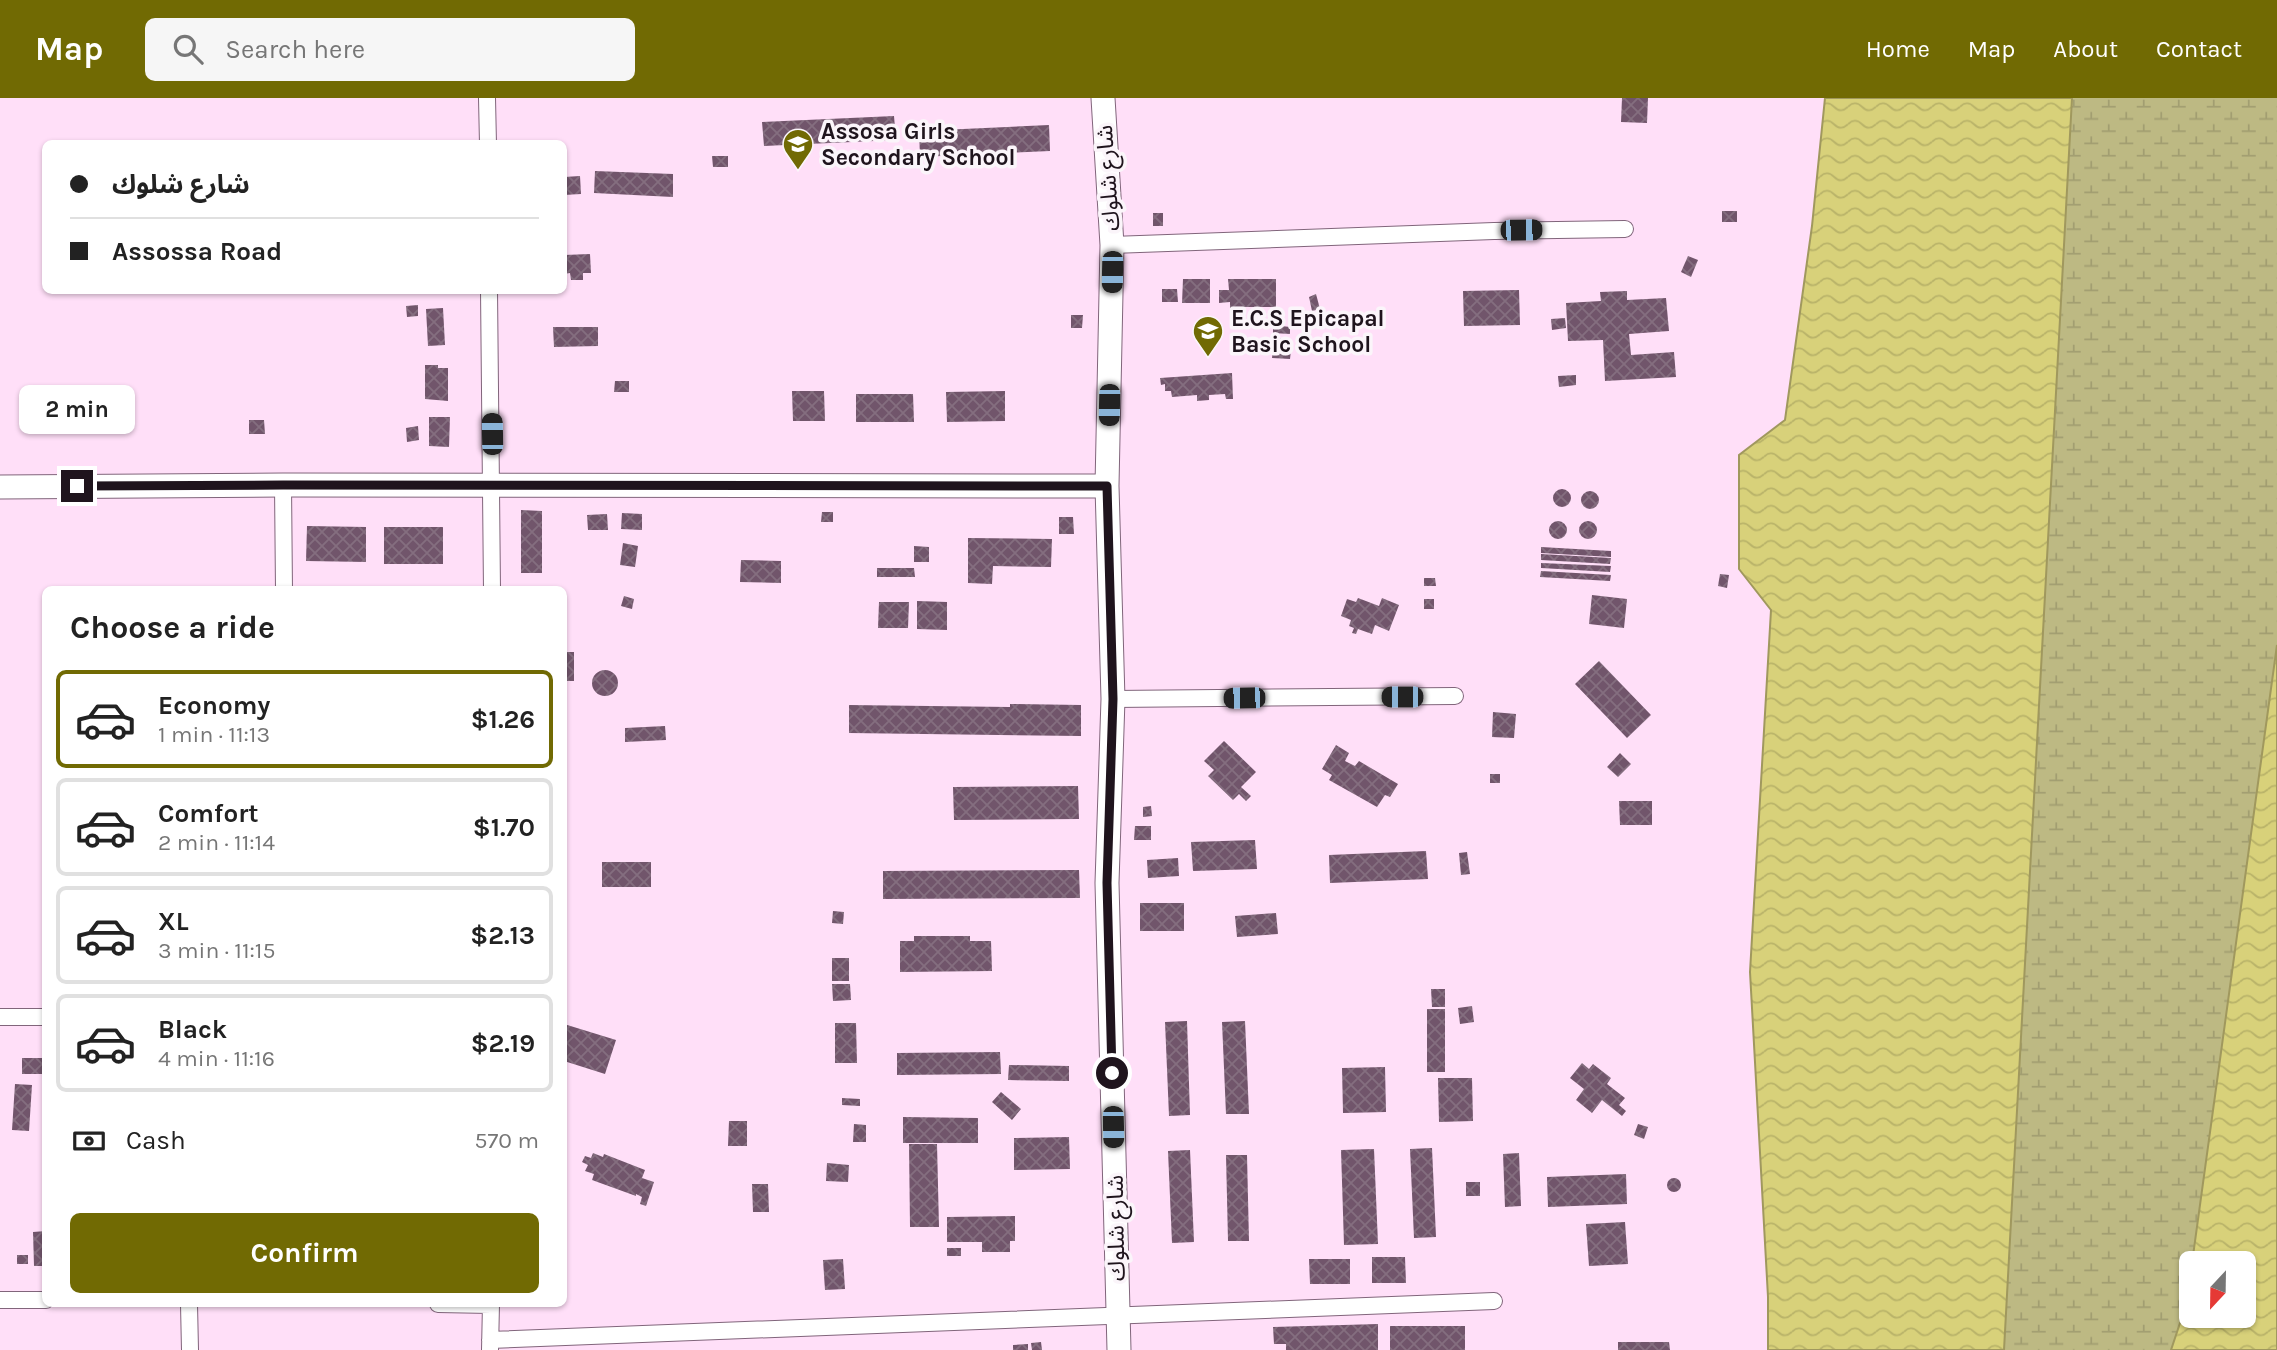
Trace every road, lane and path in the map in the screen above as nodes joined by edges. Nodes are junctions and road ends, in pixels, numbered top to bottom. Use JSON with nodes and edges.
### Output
{"nodes":[{"id":1,"x":487,"y":98,"type":"edge"},
{"id":2,"x":1103,"y":98,"type":"edge"},
{"id":3,"x":488,"y":140,"type":"edge"},
{"id":4,"x":1625,"y":229,"type":"dead end"},
{"id":5,"x":1112,"y":245,"type":"junction"},
{"id":6,"x":489,"y":294,"type":"edge"},
{"id":7,"x":283,"y":485,"type":"junction"},
{"id":8,"x":492,"y":485,"type":"junction"},
{"id":9,"x":1107,"y":486,"type":"junction"},
{"id":10,"x":0,"y":487,"type":"edge"},
{"id":11,"x":284,"y":586,"type":"edge"},
{"id":12,"x":492,"y":586,"type":"edge"},
{"id":13,"x":1455,"y":696,"type":"dead end"},
{"id":14,"x":1113,"y":699,"type":"junction"},
{"id":15,"x":0,"y":1017,"type":"edge"},
{"id":16,"x":42,"y":1017,"type":"edge"},
{"id":17,"x":0,"y":1300,"type":"edge"},
{"id":18,"x":42,"y":1300,"type":"edge"},
{"id":19,"x":1494,"y":1301,"type":"dead end"},
{"id":20,"x":189,"y":1307,"type":"edge"},
{"id":21,"x":491,"y":1307,"type":"edge"},
{"id":22,"x":1118,"y":1317,"type":"junction"},
{"id":23,"x":490,"y":1345,"type":"edge"},
{"id":24,"x":190,"y":1350,"type":"edge"},
{"id":25,"x":1119,"y":1350,"type":"edge"}],
"edges":[{"from":1,"to":3,"type":"street"},
{"from":2,"to":5,"type":"street","name":"شارع شلوك"},
{"from":4,"to":5,"type":"street"},
{"from":5,"to":9,"type":"street","name":"شارع شلوك"},
{"from":6,"to":8,"type":"street"},
{"from":7,"to":8,"type":"street"},
{"from":7,"to":10,"type":"street"},
{"from":7,"to":11,"type":"street"},
{"from":8,"to":9,"type":"street"},
{"from":8,"to":12,"type":"street"},
{"from":9,"to":14,"type":"street","name":"شارع شلوك"},
{"from":13,"to":14,"type":"street"},
{"from":14,"to":22,"type":"street","name":"شارع شلوك"},
{"from":15,"to":16,"type":"street"},
{"from":17,"to":18,"type":"street"},
{"from":19,"to":22,"type":"street"},
{"from":20,"to":24,"type":"street"},
{"from":21,"to":23,"type":"street"},
{"from":22,"to":23,"type":"street"},
{"from":22,"to":25,"type":"street","name":"شارع شلوك"}]}
